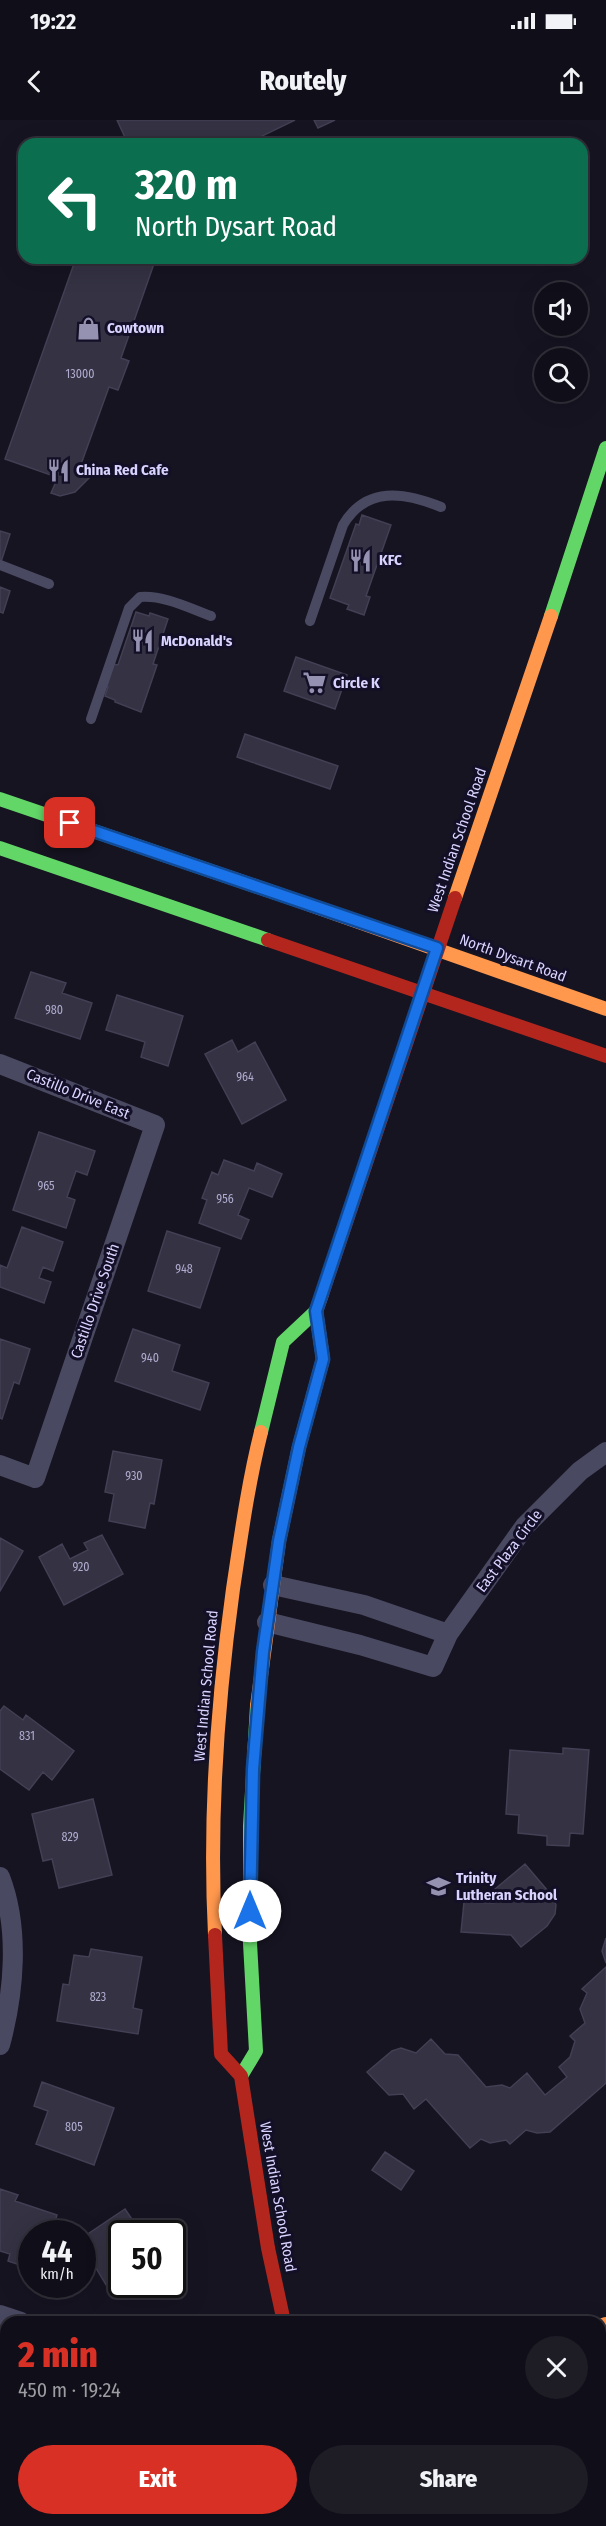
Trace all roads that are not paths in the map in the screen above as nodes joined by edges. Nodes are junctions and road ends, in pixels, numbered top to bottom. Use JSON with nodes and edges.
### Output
{"nodes":[{"id":1,"x":606,"y":448,"type":"edge"},
{"id":2,"x":441,"y":507,"type":"dead end"},
{"id":3,"x":0,"y":565,"type":"edge"},
{"id":4,"x":50,"y":584,"type":"dead end"},
{"id":5,"x":211,"y":616,"type":"dead end"},
{"id":6,"x":310,"y":621,"type":"dead end"},
{"id":7,"x":91,"y":719,"type":"dead end"},
{"id":8,"x":0,"y":799,"type":"edge"},
{"id":9,"x":0,"y":848,"type":"edge"},
{"id":10,"x":437,"y":948,"type":"junction"},
{"id":11,"x":423,"y":994,"type":"junction"},
{"id":12,"x":606,"y":1009,"type":"edge"},
{"id":13,"x":606,"y":1056,"type":"edge"},
{"id":14,"x":0,"y":1064,"type":"edge"},
{"id":15,"x":156,"y":1125,"type":"joint"},
{"id":16,"x":316,"y":1311,"type":"junction"},
{"id":17,"x":606,"y":1452,"type":"edge"},
{"id":18,"x":0,"y":1465,"type":"edge"},
{"id":19,"x":273,"y":1585,"type":"junction"},
{"id":20,"x":267,"y":1622,"type":"junction"},
{"id":21,"x":448,"y":1634,"type":"junction"},
{"id":22,"x":0,"y":1877,"type":"edge"},
{"id":23,"x":0,"y":2045,"type":"edge"},
{"id":24,"x":242,"y":2076,"type":"junction"},
{"id":25,"x":283,"y":2316,"type":"edge"}],
"edges":[{"from":1,"to":10,"type":"main road","name":"West Indian School Road"},
{"from":2,"to":6,"type":"lane"},
{"from":3,"to":4,"type":"lane"},
{"from":5,"to":7,"type":"lane"},
{"from":8,"to":10,"type":"main road","name":"North Dysart Road"},
{"from":9,"to":11,"type":"main road"},
{"from":10,"to":11,"type":"main road","name":"West Indian School Road"},
{"from":10,"to":12,"type":"main road","name":"North Dysart Road"},
{"from":11,"to":13,"type":"main road"},
{"from":11,"to":16,"type":"main road","name":"West Indian School Road"},
{"from":14,"to":15,"type":"street","name":"Castillo Drive East"},
{"from":15,"to":18,"type":"street","name":"Castillo Drive South"},
{"from":16,"to":19,"type":"main road","name":"West Indian School Road"},
{"from":16,"to":24,"type":"main road","name":"West Indian School Road"},
{"from":17,"to":21,"type":"street","name":"East Plaza Circle"},
{"from":19,"to":20,"type":"main road","name":"West Indian School Road"},
{"from":19,"to":21,"type":"street"},
{"from":20,"to":21,"type":"street","name":"East Plaza Circle"},
{"from":20,"to":24,"type":"main road","name":"West Indian School Road"},
{"from":22,"to":23,"type":"street"},
{"from":24,"to":25,"type":"main road","name":"West Indian School Road"}]}
